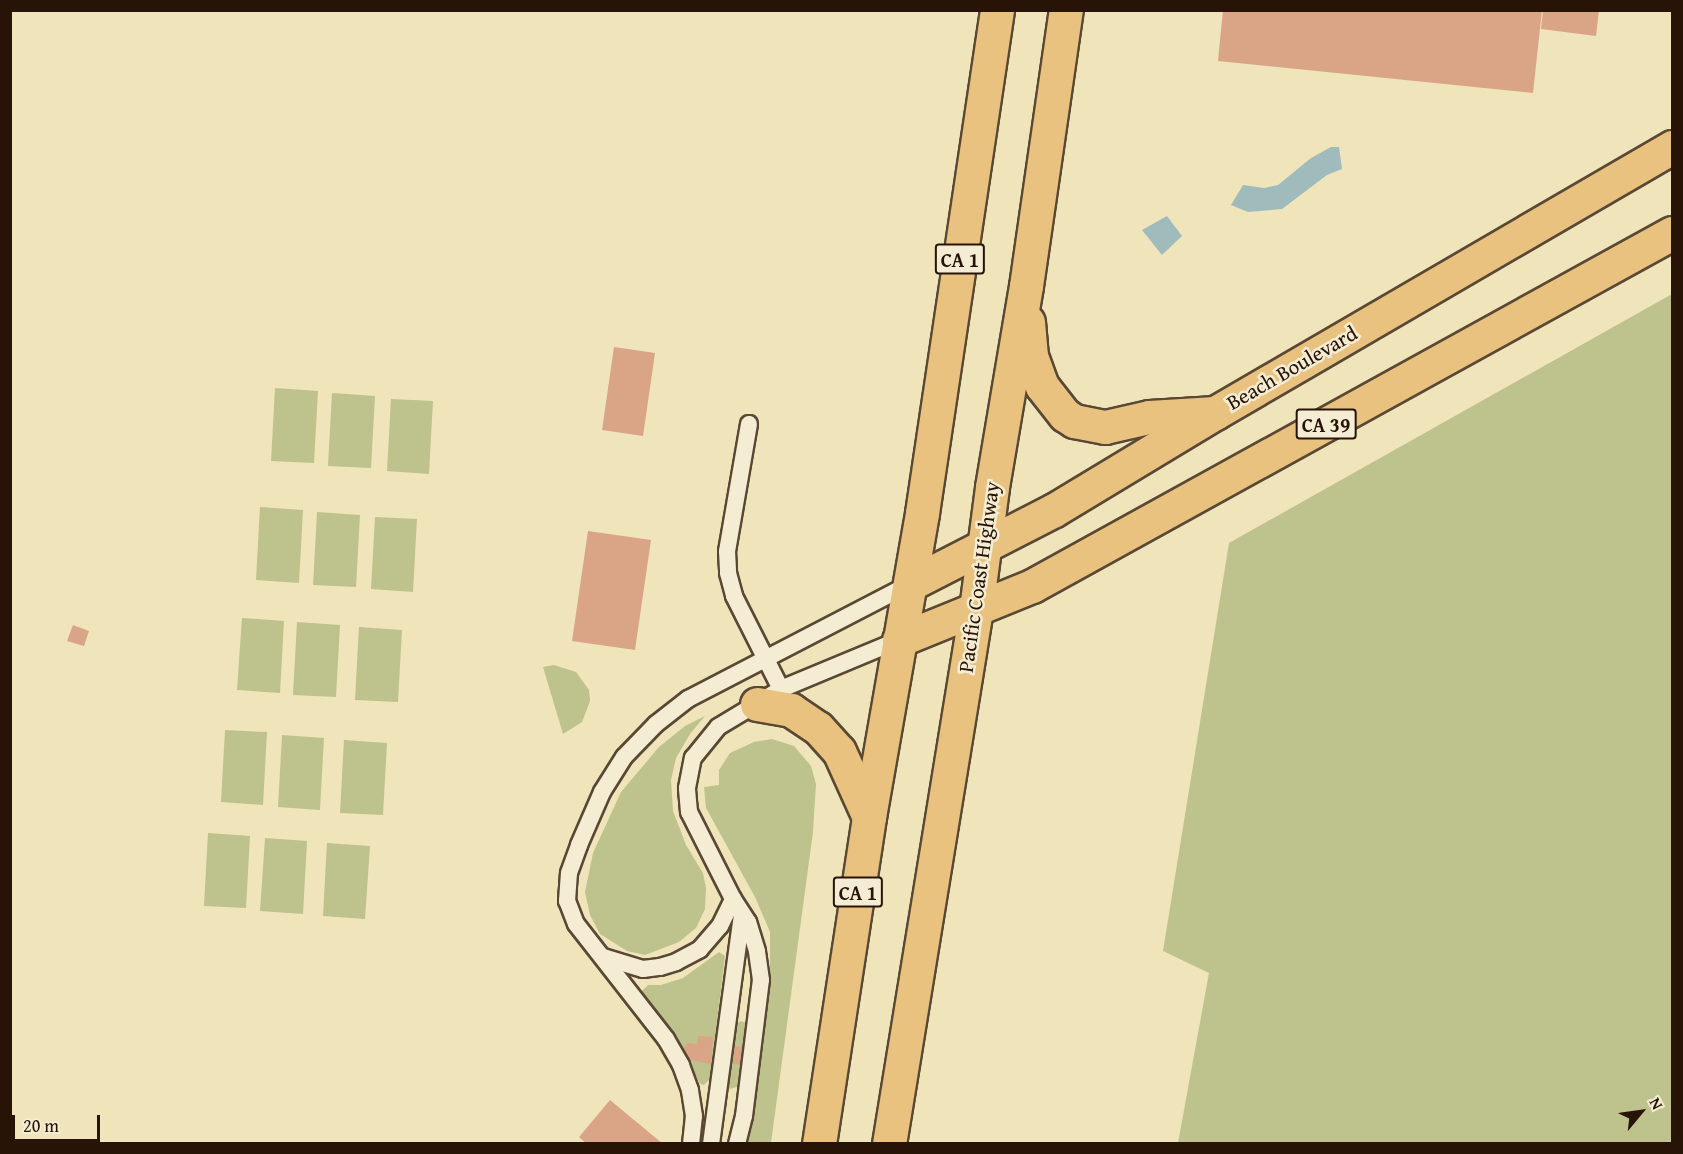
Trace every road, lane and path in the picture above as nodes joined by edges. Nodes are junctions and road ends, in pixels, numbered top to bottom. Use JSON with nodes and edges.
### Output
{"nodes":[{"id":1,"x":997,"y":10,"type":"edge"},
{"id":2,"x":1066,"y":10,"type":"edge"},
{"id":3,"x":1672,"y":147,"type":"edge"},
{"id":4,"x":1672,"y":233,"type":"edge"},
{"id":5,"x":1026,"y":286,"type":"junction"},
{"id":6,"x":1215,"y":413,"type":"junction"},
{"id":7,"x":749,"y":424,"type":"dead end"},
{"id":8,"x":984,"y":547,"type":"junction"},
{"id":9,"x":910,"y":584,"type":"junction"},
{"id":10,"x":976,"y":609,"type":"junction"},
{"id":11,"x":899,"y":640,"type":"junction"},
{"id":12,"x":766,"y":658,"type":"junction"},
{"id":13,"x":769,"y":696,"type":"junction"},
{"id":14,"x":869,"y":817,"type":"junction"},
{"id":15,"x":738,"y":906,"type":"junction"},
{"id":16,"x":602,"y":957,"type":"junction"},
{"id":17,"x":691,"y":1143,"type":"edge"},
{"id":18,"x":711,"y":1143,"type":"edge"},
{"id":19,"x":737,"y":1143,"type":"edge"},
{"id":20,"x":819,"y":1143,"type":"edge"},
{"id":21,"x":889,"y":1143,"type":"edge"}],
"edges":[{"from":1,"to":9,"type":"main road","number":"CA 1"},
{"from":2,"to":5,"type":"main road","name":"Pacific Coast Highway"},
{"from":3,"to":6,"type":"main road","name":"Beach Boulevard"},
{"from":4,"to":10,"type":"main road","number":"CA 39"},
{"from":5,"to":6,"type":"main road"},
{"from":5,"to":8,"type":"main road","name":"Pacific Coast Highway"},
{"from":6,"to":8,"type":"main road","name":"Beach Boulevard"},
{"from":7,"to":12,"type":"lane"},
{"from":8,"to":9,"type":"main road","name":"Beach Boulevard"},
{"from":8,"to":10,"type":"main road","name":"Pacific Coast Highway"},
{"from":9,"to":11,"type":"main road","number":"CA 1"},
{"from":9,"to":12,"type":"lane"},
{"from":10,"to":11,"type":"main road","number":"CA 39"},
{"from":10,"to":21,"type":"main road","name":"Pacific Coast Highway"},
{"from":11,"to":13,"type":"lane"},
{"from":11,"to":14,"type":"main road","number":"CA 1"},
{"from":12,"to":13,"type":"lane"},
{"from":12,"to":16,"type":"lane"},
{"from":13,"to":14,"type":"main road"},
{"from":13,"to":15,"type":"lane"},
{"from":14,"to":20,"type":"main road","number":"CA 1"},
{"from":15,"to":16,"type":"lane"},
{"from":15,"to":18,"type":"lane"},
{"from":15,"to":19,"type":"lane"},
{"from":16,"to":17,"type":"lane"}]}
